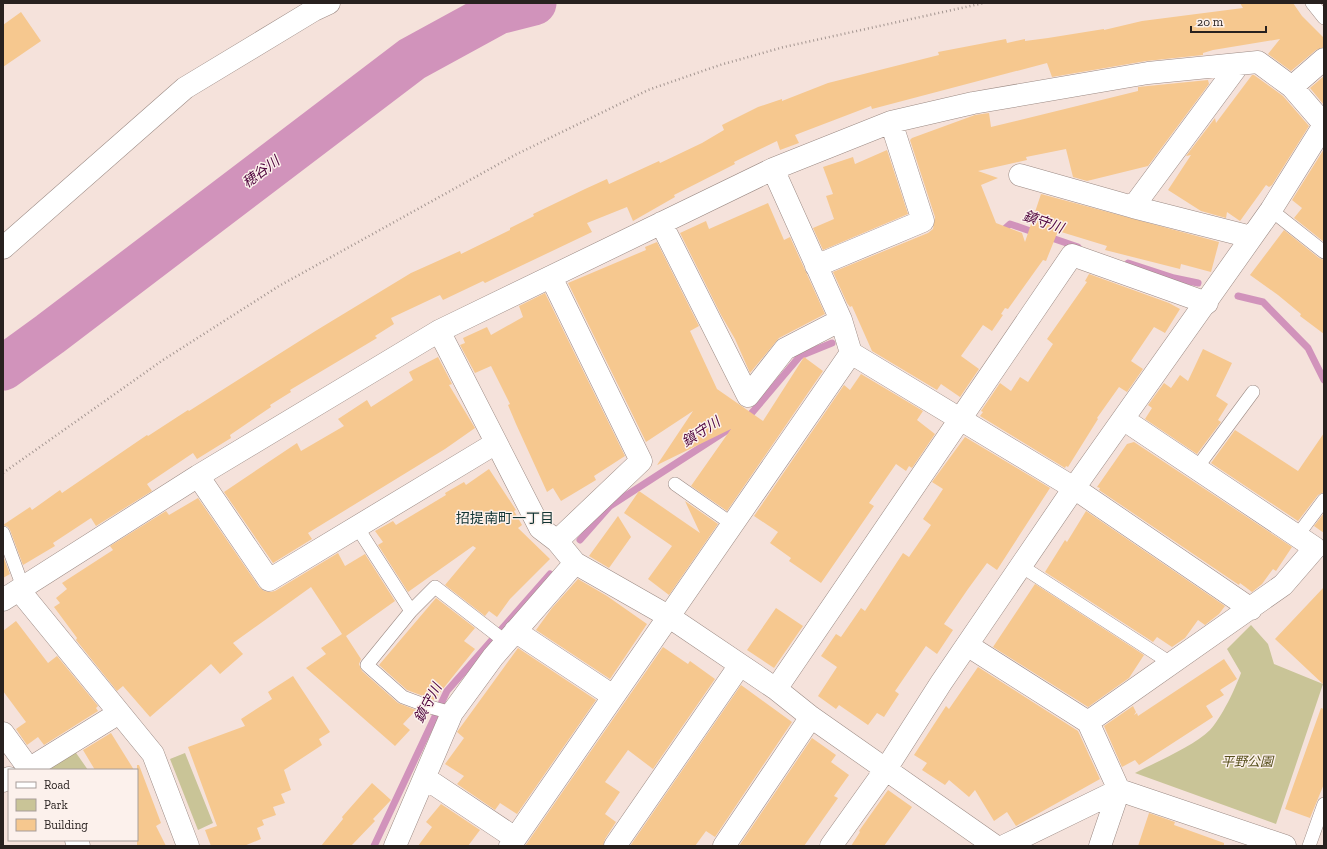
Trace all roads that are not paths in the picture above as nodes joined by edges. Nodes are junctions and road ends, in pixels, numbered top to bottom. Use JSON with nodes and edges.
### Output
{"nodes":[{"id":1,"x":329,"y":3,"type":"edge"},
{"id":2,"x":1312,"y":3,"type":"edge"},
{"id":3,"x":1324,"y":18,"type":"edge"},
{"id":4,"x":1324,"y":59,"type":"edge"},
{"id":5,"x":1239,"y":64,"type":"junction"},
{"id":6,"x":1292,"y":87,"type":"junction"},
{"id":7,"x":892,"y":122,"type":"junction"},
{"id":8,"x":1324,"y":125,"type":"edge"},
{"id":9,"x":773,"y":169,"type":"junction"},
{"id":10,"x":1020,"y":175,"type":"dead end"},
{"id":11,"x":1133,"y":207,"type":"junction"},
{"id":12,"x":1271,"y":210,"type":"junction"},
{"id":13,"x":662,"y":223,"type":"junction"},
{"id":14,"x":1251,"y":237,"type":"junction"},
{"id":15,"x":3,"y":248,"type":"edge"},
{"id":16,"x":1324,"y":252,"type":"edge"},
{"id":17,"x":816,"y":266,"type":"junction"},
{"id":18,"x":550,"y":277,"type":"junction"},
{"id":19,"x":1207,"y":302,"type":"junction"},
{"id":20,"x":842,"y":320,"type":"junction"},
{"id":21,"x":439,"y":331,"type":"junction"},
{"id":22,"x":851,"y":353,"type":"junction"},
{"id":23,"x":1253,"y":392,"type":"dead end"},
{"id":24,"x":960,"y":419,"type":"junction"},
{"id":25,"x":1123,"y":420,"type":"junction"},
{"id":26,"x":496,"y":443,"type":"junction"},
{"id":27,"x":1196,"y":469,"type":"junction"},
{"id":28,"x":198,"y":476,"type":"junction"},
{"id":29,"x":675,"y":484,"type":"dead end"},
{"id":30,"x":1074,"y":488,"type":"junction"},
{"id":31,"x":1324,"y":500,"type":"edge"},
{"id":32,"x":732,"y":524,"type":"junction"},
{"id":33,"x":357,"y":527,"type":"junction"},
{"id":34,"x":3,"y":532,"type":"edge"},
{"id":35,"x":1297,"y":536,"type":"junction"},
{"id":36,"x":557,"y":541,"type":"junction"},
{"id":37,"x":575,"y":563,"type":"junction"},
{"id":38,"x":1021,"y":566,"type":"junction"},
{"id":39,"x":15,"y":593,"type":"edge"},
{"id":40,"x":1251,"y":609,"type":"junction"},
{"id":41,"x":411,"y":611,"type":"junction"},
{"id":42,"x":668,"y":616,"type":"junction"},
{"id":43,"x":503,"y":635,"type":"junction"},
{"id":44,"x":967,"y":645,"type":"junction"},
{"id":45,"x":1172,"y":664,"type":"junction"},
{"id":46,"x":740,"y":665,"type":"junction"},
{"id":47,"x":776,"y":689,"type":"junction"},
{"id":48,"x":613,"y":696,"type":"junction"},
{"id":49,"x":448,"y":712,"type":"junction"},
{"id":50,"x":119,"y":713,"type":"junction"},
{"id":51,"x":811,"y":717,"type":"junction"},
{"id":52,"x":1088,"y":722,"type":"junction"},
{"id":53,"x":3,"y":733,"type":"edge"},
{"id":54,"x":28,"y":769,"type":"edge"},
{"id":55,"x":31,"y":769,"type":"edge"},
{"id":56,"x":886,"y":769,"type":"junction"},
{"id":57,"x":425,"y":778,"type":"junction"},
{"id":58,"x":1119,"y":790,"type":"junction"},
{"id":59,"x":1324,"y":804,"type":"edge"},
{"id":60,"x":1253,"y":841,"type":"edge"},
{"id":61,"x":512,"y":842,"type":"edge"},
{"id":62,"x":188,"y":846,"type":"edge"},
{"id":63,"x":395,"y":846,"type":"edge"},
{"id":64,"x":615,"y":846,"type":"edge"},
{"id":65,"x":724,"y":846,"type":"edge"},
{"id":66,"x":831,"y":846,"type":"edge"},
{"id":67,"x":995,"y":846,"type":"edge"},
{"id":68,"x":1004,"y":846,"type":"edge"},
{"id":69,"x":1100,"y":846,"type":"edge"},
{"id":70,"x":1285,"y":846,"type":"edge"},
{"id":71,"x":1309,"y":846,"type":"edge"}],
"edges":[{"from":1,"to":15,"type":"street"},
{"from":2,"to":3,"type":"lane"},
{"from":4,"to":6,"type":"street"},
{"from":5,"to":6,"type":"street"},
{"from":5,"to":7,"type":"street"},
{"from":5,"to":11,"type":"street"},
{"from":6,"to":8,"type":"street"},
{"from":7,"to":9,"type":"street"},
{"from":7,"to":17,"type":"street"},
{"from":8,"to":12,"type":"street"},
{"from":9,"to":13,"type":"street"},
{"from":9,"to":17,"type":"street"},
{"from":10,"to":11,"type":"street"},
{"from":11,"to":14,"type":"street"},
{"from":12,"to":14,"type":"street"},
{"from":12,"to":16,"type":"lane"},
{"from":13,"to":18,"type":"street"},
{"from":13,"to":20,"type":"street"},
{"from":14,"to":19,"type":"street"},
{"from":17,"to":20,"type":"street"},
{"from":18,"to":21,"type":"street"},
{"from":18,"to":36,"type":"street"},
{"from":19,"to":24,"type":"street"},
{"from":19,"to":25,"type":"street"},
{"from":20,"to":22,"type":"street"},
{"from":21,"to":26,"type":"street"},
{"from":21,"to":28,"type":"street"},
{"from":22,"to":24,"type":"street"},
{"from":22,"to":32,"type":"street"},
{"from":23,"to":27,"type":"lane"},
{"from":24,"to":30,"type":"street"},
{"from":24,"to":47,"type":"street"},
{"from":25,"to":27,"type":"street"},
{"from":25,"to":30,"type":"street"},
{"from":26,"to":33,"type":"street"},
{"from":26,"to":36,"type":"street"},
{"from":27,"to":35,"type":"street"},
{"from":28,"to":33,"type":"street"},
{"from":28,"to":39,"type":"street"},
{"from":29,"to":32,"type":"lane"},
{"from":30,"to":38,"type":"street"},
{"from":30,"to":40,"type":"street"},
{"from":31,"to":35,"type":"lane"},
{"from":32,"to":42,"type":"street"},
{"from":33,"to":41,"type":"lane"},
{"from":34,"to":39,"type":"lane"},
{"from":35,"to":40,"type":"street"},
{"from":36,"to":37,"type":"street"},
{"from":37,"to":42,"type":"street"},
{"from":37,"to":43,"type":"street"},
{"from":38,"to":44,"type":"street"},
{"from":38,"to":45,"type":"lane"},
{"from":39,"to":50,"type":"street"},
{"from":40,"to":45,"type":"street"},
{"from":41,"to":43,"type":"lane"},
{"from":41,"to":49,"type":"lane"},
{"from":42,"to":46,"type":"street"},
{"from":42,"to":48,"type":"street"},
{"from":43,"to":48,"type":"street"},
{"from":43,"to":49,"type":"street"},
{"from":44,"to":52,"type":"street"},
{"from":44,"to":56,"type":"street"},
{"from":45,"to":52,"type":"street"},
{"from":46,"to":47,"type":"street"},
{"from":46,"to":64,"type":"street"},
{"from":47,"to":51,"type":"street"},
{"from":48,"to":61,"type":"street"},
{"from":49,"to":57,"type":"street"},
{"from":50,"to":55,"type":"street"},
{"from":50,"to":62,"type":"street"},
{"from":51,"to":56,"type":"street"},
{"from":51,"to":65,"type":"street"},
{"from":52,"to":58,"type":"street"},
{"from":53,"to":54,"type":"street"},
{"from":56,"to":66,"type":"street"},
{"from":56,"to":67,"type":"street"},
{"from":57,"to":61,"type":"street"},
{"from":57,"to":63,"type":"street"},
{"from":58,"to":60,"type":"street"},
{"from":58,"to":68,"type":"street"},
{"from":58,"to":69,"type":"street"},
{"from":59,"to":71,"type":"lane"},
{"from":60,"to":70,"type":"street"}]}
